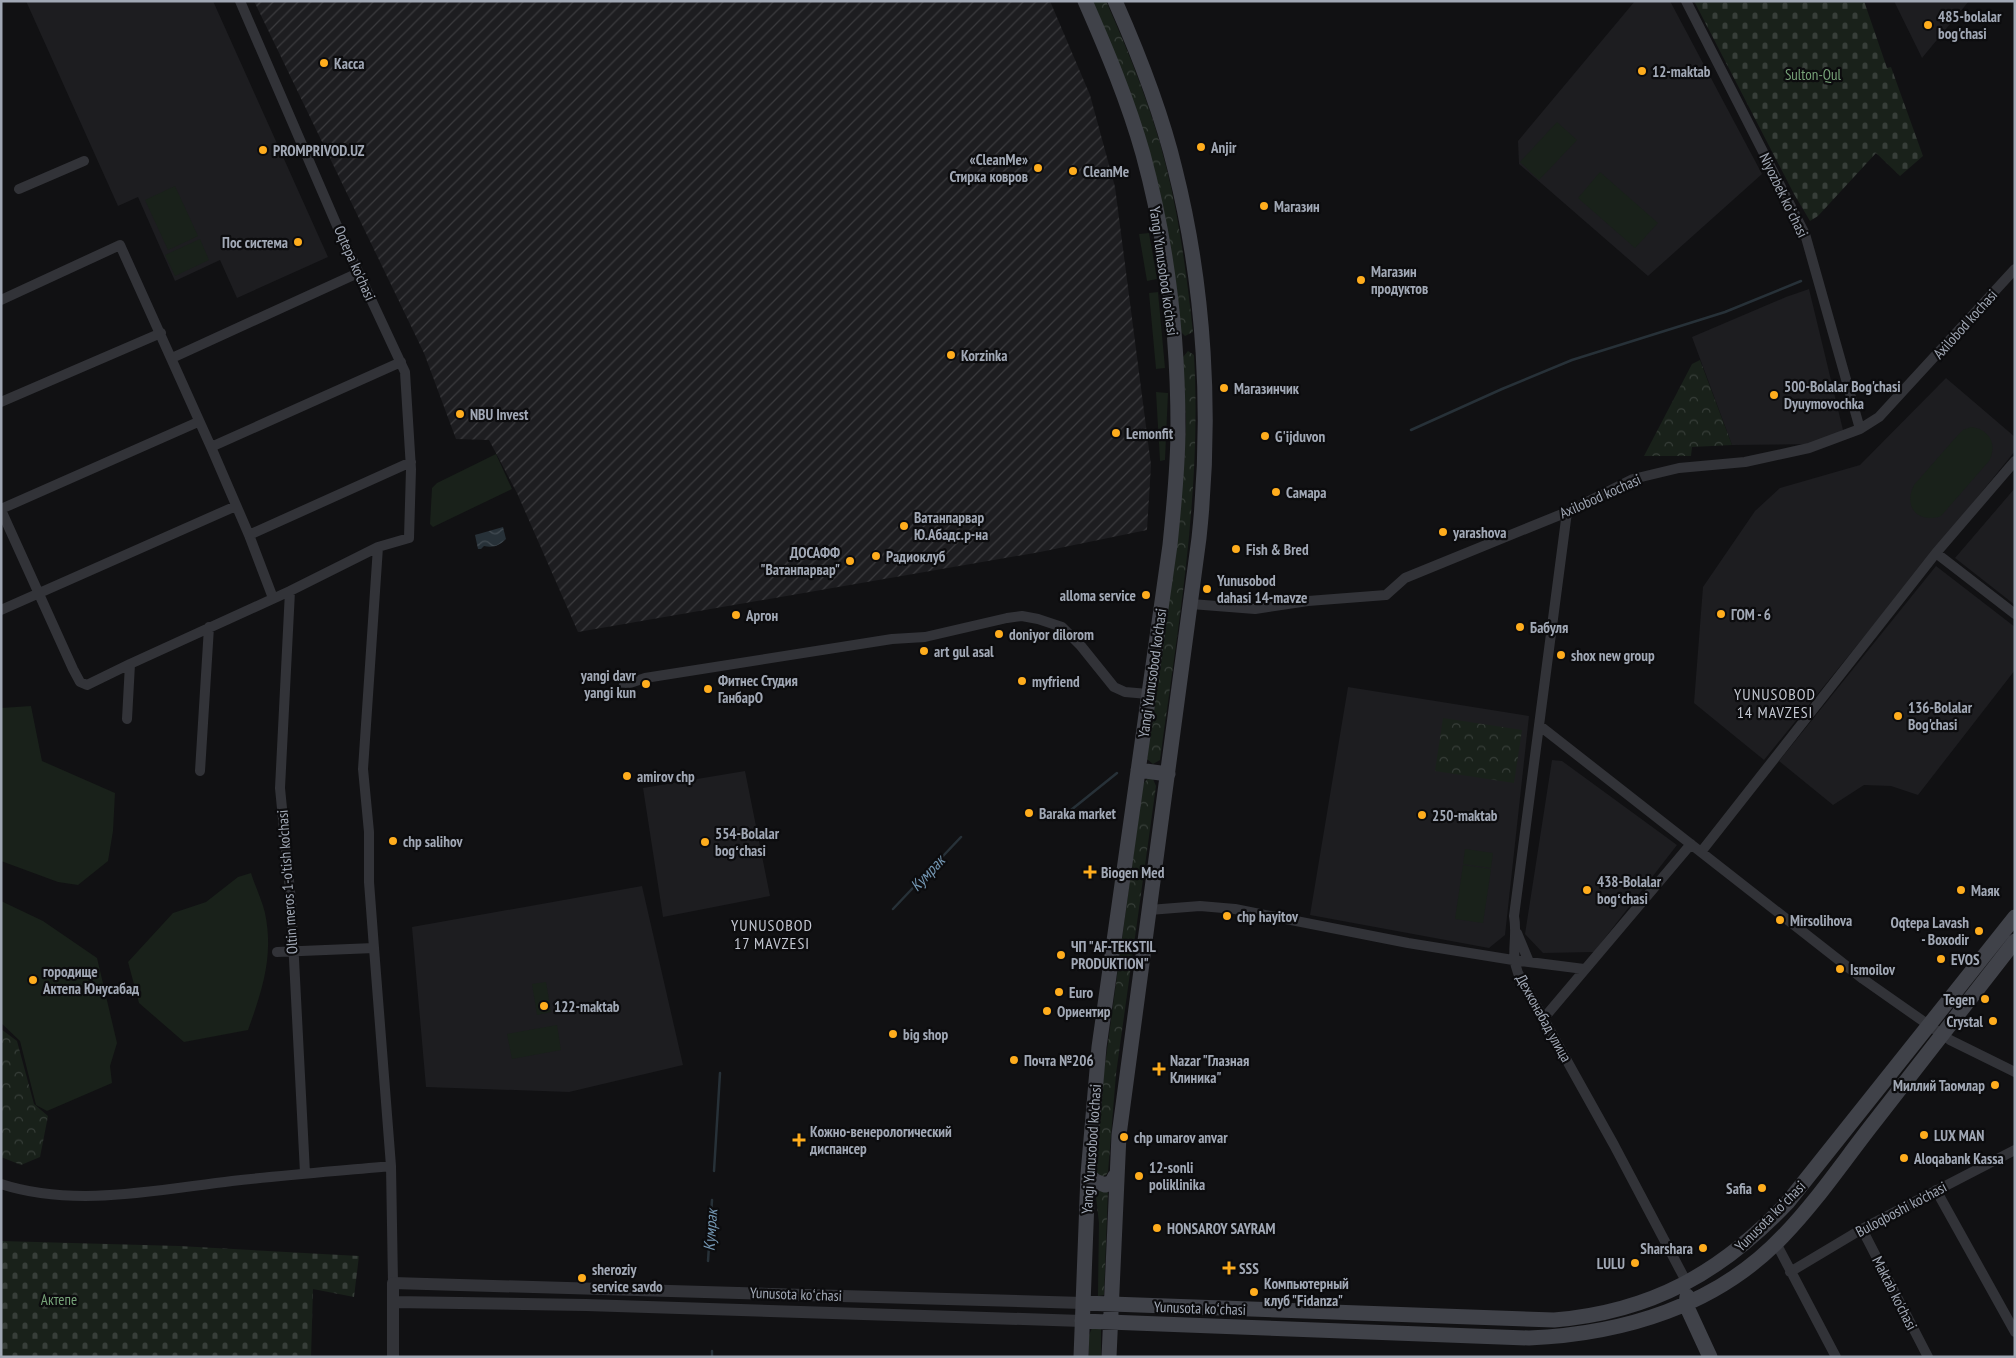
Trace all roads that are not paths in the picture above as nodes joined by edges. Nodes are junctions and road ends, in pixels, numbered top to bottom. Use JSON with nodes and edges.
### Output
{"nodes":[{"id":1,"x":240,"y":1,"type":"edge"},
{"id":2,"x":1085,"y":1,"type":"edge"},
{"id":3,"x":1114,"y":1,"type":"edge"},
{"id":4,"x":1686,"y":1,"type":"edge"},
{"id":5,"x":84,"y":161,"type":"dead end"},
{"id":6,"x":19,"y":189,"type":"dead end"},
{"id":7,"x":2015,"y":269,"type":"edge"},
{"id":8,"x":358,"y":273,"type":"junction"},
{"id":9,"x":1,"y":300,"type":"edge"},
{"id":10,"x":161,"y":333,"type":"junction"},
{"id":11,"x":1201,"y":342,"type":"junction"},
{"id":12,"x":1174,"y":346,"type":"junction"},
{"id":13,"x":172,"y":358,"type":"junction"},
{"id":14,"x":401,"y":362,"type":"junction"},
{"id":15,"x":1,"y":402,"type":"edge"},
{"id":16,"x":198,"y":422,"type":"junction"},
{"id":17,"x":1860,"y":430,"type":"junction"},
{"id":18,"x":211,"y":446,"type":"junction"},
{"id":19,"x":2015,"y":461,"type":"edge"},
{"id":20,"x":411,"y":462,"type":"junction"},
{"id":21,"x":236,"y":506,"type":"junction"},
{"id":22,"x":1,"y":509,"type":"edge"},
{"id":23,"x":1567,"y":512,"type":"junction"},
{"id":24,"x":249,"y":535,"type":"junction"},
{"id":25,"x":378,"y":547,"type":"junction"},
{"id":26,"x":1936,"y":553,"type":"junction"},
{"id":27,"x":290,"y":591,"type":"junction"},
{"id":28,"x":39,"y":594,"type":"junction"},
{"id":29,"x":273,"y":598,"type":"junction"},
{"id":30,"x":1191,"y":604,"type":"junction"},
{"id":31,"x":1,"y":610,"type":"edge"},
{"id":32,"x":2015,"y":614,"type":"edge"},
{"id":33,"x":209,"y":627,"type":"junction"},
{"id":34,"x":130,"y":664,"type":"junction"},
{"id":35,"x":624,"y":685,"type":"dead end"},
{"id":36,"x":1148,"y":694,"type":"junction"},
{"id":37,"x":127,"y":719,"type":"dead end"},
{"id":38,"x":1540,"y":726,"type":"junction"},
{"id":39,"x":1138,"y":770,"type":"junction"},
{"id":40,"x":200,"y":771,"type":"dead end"},
{"id":41,"x":1168,"y":774,"type":"junction"},
{"id":42,"x":1690,"y":844,"type":"junction"},
{"id":43,"x":1701,"y":852,"type":"junction"},
{"id":44,"x":1149,"y":910,"type":"junction"},
{"id":45,"x":2015,"y":917,"type":"edge"},
{"id":46,"x":1516,"y":931,"type":"junction"},
{"id":47,"x":2015,"y":941,"type":"edge"},
{"id":48,"x":374,"y":948,"type":"junction"},
{"id":49,"x":277,"y":952,"type":"dead end"},
{"id":50,"x":292,"y":953,"type":"junction"},
{"id":51,"x":1513,"y":960,"type":"junction"},
{"id":52,"x":1529,"y":962,"type":"junction"},
{"id":53,"x":1584,"y":969,"type":"junction"},
{"id":54,"x":1544,"y":1018,"type":"junction"},
{"id":55,"x":1935,"y":1030,"type":"junction"},
{"id":56,"x":2015,"y":1072,"type":"edge"},
{"id":57,"x":2015,"y":1150,"type":"edge"},
{"id":58,"x":391,"y":1166,"type":"junction"},
{"id":59,"x":305,"y":1174,"type":"junction"},
{"id":60,"x":1088,"y":1174,"type":"junction"},
{"id":61,"x":1116,"y":1176,"type":"junction"},
{"id":62,"x":1,"y":1184,"type":"edge"},
{"id":63,"x":1936,"y":1190,"type":"junction"},
{"id":64,"x":1862,"y":1229,"type":"junction"},
{"id":65,"x":1776,"y":1243,"type":"junction"},
{"id":66,"x":1790,"y":1272,"type":"junction"},
{"id":67,"x":393,"y":1283,"type":"junction"},
{"id":68,"x":1687,"y":1283,"type":"junction"},
{"id":69,"x":1670,"y":1292,"type":"junction"},
{"id":70,"x":394,"y":1302,"type":"junction"},
{"id":71,"x":1083,"y":1303,"type":"junction"},
{"id":72,"x":1111,"y":1304,"type":"junction"},
{"id":73,"x":1686,"y":1305,"type":"junction"},
{"id":74,"x":1082,"y":1321,"type":"junction"},
{"id":75,"x":1110,"y":1322,"type":"junction"},
{"id":76,"x":2015,"y":1332,"type":"edge"},
{"id":77,"x":393,"y":1357,"type":"edge"},
{"id":78,"x":1081,"y":1357,"type":"edge"},
{"id":79,"x":1109,"y":1357,"type":"edge"},
{"id":80,"x":1710,"y":1357,"type":"edge"},
{"id":81,"x":1836,"y":1357,"type":"edge"},
{"id":82,"x":1928,"y":1357,"type":"edge"}],
"edges":[{"from":1,"to":8,"type":"street","name":"Oqtepa ko'chasi"},
{"from":2,"to":12,"type":"main road","name":"Yangi Yunusobod ko'chasi"},
{"from":3,"to":11,"type":"main road","name":"Yangi Yunusobod ko'chasi"},
{"from":4,"to":17,"type":"street","name":"Niyozbek koʻchasi"},
{"from":5,"to":6,"type":"street"},
{"from":7,"to":17,"type":"street","name":"Axilobod kochasi"},
{"from":8,"to":13,"type":"street"},
{"from":8,"to":14,"type":"street","name":"Oqtepa ko'chasi"},
{"from":9,"to":10,"type":"street"},
{"from":10,"to":13,"type":"street"},
{"from":10,"to":15,"type":"street"},
{"from":11,"to":12,"type":"main road"},
{"from":11,"to":30,"type":"main road","name":"Yangi Yunusobod ko'chasi"},
{"from":12,"to":36,"type":"main road","name":"Yangi Yunusobod ko'chasi"},
{"from":13,"to":16,"type":"street"},
{"from":14,"to":18,"type":"street"},
{"from":14,"to":20,"type":"street","name":"Oqtepa ko'chasi"},
{"from":16,"to":18,"type":"street"},
{"from":16,"to":22,"type":"street"},
{"from":17,"to":23,"type":"street","name":"Axilobod kochasi"},
{"from":18,"to":21,"type":"street"},
{"from":19,"to":26,"type":"street"},
{"from":20,"to":24,"type":"street"},
{"from":20,"to":25,"type":"street","name":"Oqtepa ko'chasi"},
{"from":21,"to":24,"type":"street"},
{"from":21,"to":28,"type":"street"},
{"from":22,"to":28,"type":"street"},
{"from":23,"to":30,"type":"street","name":"Axilobod kochasi"},
{"from":23,"to":38,"type":"street"},
{"from":24,"to":29,"type":"street"},
{"from":25,"to":27,"type":"street"},
{"from":25,"to":48,"type":"street"},
{"from":26,"to":32,"type":"street"},
{"from":26,"to":43,"type":"street"},
{"from":27,"to":29,"type":"street"},
{"from":27,"to":50,"type":"street","name":"Oltin meros 1-o'tish ko'chasi"},
{"from":28,"to":31,"type":"street"},
{"from":28,"to":34,"type":"street"},
{"from":29,"to":33,"type":"street"},
{"from":30,"to":41,"type":"main road","name":"Yangi Yunusobod ko'chasi"},
{"from":33,"to":34,"type":"street"},
{"from":33,"to":40,"type":"street"},
{"from":34,"to":37,"type":"street"},
{"from":35,"to":36,"type":"street"},
{"from":36,"to":39,"type":"main road","name":"Yangi Yunusobod ko'chasi"},
{"from":38,"to":42,"type":"street"},
{"from":38,"to":46,"type":"street"},
{"from":39,"to":41,"type":"main road"},
{"from":39,"to":60,"type":"main road","name":"Yangi Yunusobod ko'chasi"},
{"from":41,"to":44,"type":"main road","name":"Yangi Yunusobod ko'chasi"},
{"from":42,"to":43,"type":"street"},
{"from":42,"to":53,"type":"street"},
{"from":43,"to":55,"type":"street"},
{"from":44,"to":51,"type":"street","name":"Дехконабад улица"},
{"from":44,"to":61,"type":"main road","name":"Yangi Yunusobod ko'chasi"},
{"from":45,"to":55,"type":"main road","name":"Yunusota koʻchasi"},
{"from":46,"to":51,"type":"street"},
{"from":46,"to":52,"type":"street"},
{"from":47,"to":55,"type":"main road","name":"Yunusota koʻchasi"},
{"from":48,"to":50,"type":"street"},
{"from":48,"to":58,"type":"street"},
{"from":49,"to":50,"type":"street"},
{"from":50,"to":59,"type":"street","name":"Oltin meros 1-o'tish ko'chasi"},
{"from":51,"to":52,"type":"street"},
{"from":51,"to":54,"type":"street","name":"Дехконабад улица"},
{"from":52,"to":53,"type":"street"},
{"from":53,"to":54,"type":"street"},
{"from":54,"to":68,"type":"street","name":"Дехконабад улица"},
{"from":55,"to":56,"type":"street"},
{"from":55,"to":65,"type":"main road","name":"Yunusota koʻchasi"},
{"from":55,"to":68,"type":"main road","name":"Yunusota koʻchasi"},
{"from":57,"to":63,"type":"street","name":"Buloqboshi ko'chasi"},
{"from":58,"to":59,"type":"street"},
{"from":58,"to":67,"type":"street"},
{"from":59,"to":62,"type":"street"},
{"from":60,"to":61,"type":"main road"},
{"from":60,"to":71,"type":"main road","name":"Yangi Yunusobod ko'chasi"},
{"from":61,"to":72,"type":"main road","name":"Yangi Yunusobod ko'chasi"},
{"from":63,"to":64,"type":"street","name":"Buloqboshi ko'chasi"},
{"from":63,"to":76,"type":"street"},
{"from":64,"to":66,"type":"street","name":"Buloqboshi ko'chasi"},
{"from":64,"to":82,"type":"street","name":"Maktab ko'chasi"},
{"from":65,"to":66,"type":"street"},
{"from":65,"to":73,"type":"main road","name":"Yunusota koʻchasi"},
{"from":66,"to":81,"type":"street"},
{"from":67,"to":70,"type":"street"},
{"from":67,"to":71,"type":"street","name":"Yunusota koʻchasi"},
{"from":68,"to":69,"type":"main road","name":"Yunusota koʻchasi"},
{"from":68,"to":73,"type":"main road"},
{"from":69,"to":72,"type":"main road","name":"Yunusota koʻchasi"},
{"from":69,"to":73,"type":"main road"},
{"from":70,"to":74,"type":"street","name":"Yunusota koʻchasi"},
{"from":70,"to":77,"type":"street"},
{"from":71,"to":72,"type":"main road","name":"Yunusota koʻchasi"},
{"from":71,"to":74,"type":"main road","name":"Yangi Yunusobod ko'chasi"},
{"from":72,"to":75,"type":"main road","name":"Yangi Yunusobod ko'chasi"},
{"from":73,"to":75,"type":"main road","name":"Yunusota koʻchasi"},
{"from":73,"to":80,"type":"main road"},
{"from":74,"to":75,"type":"main road","name":"Yunusota koʻchasi"},
{"from":74,"to":78,"type":"main road","name":"Yangi Yunusobod ko'chasi"},
{"from":75,"to":79,"type":"main road","name":"Yangi Yunusobod ko'chasi"}]}
